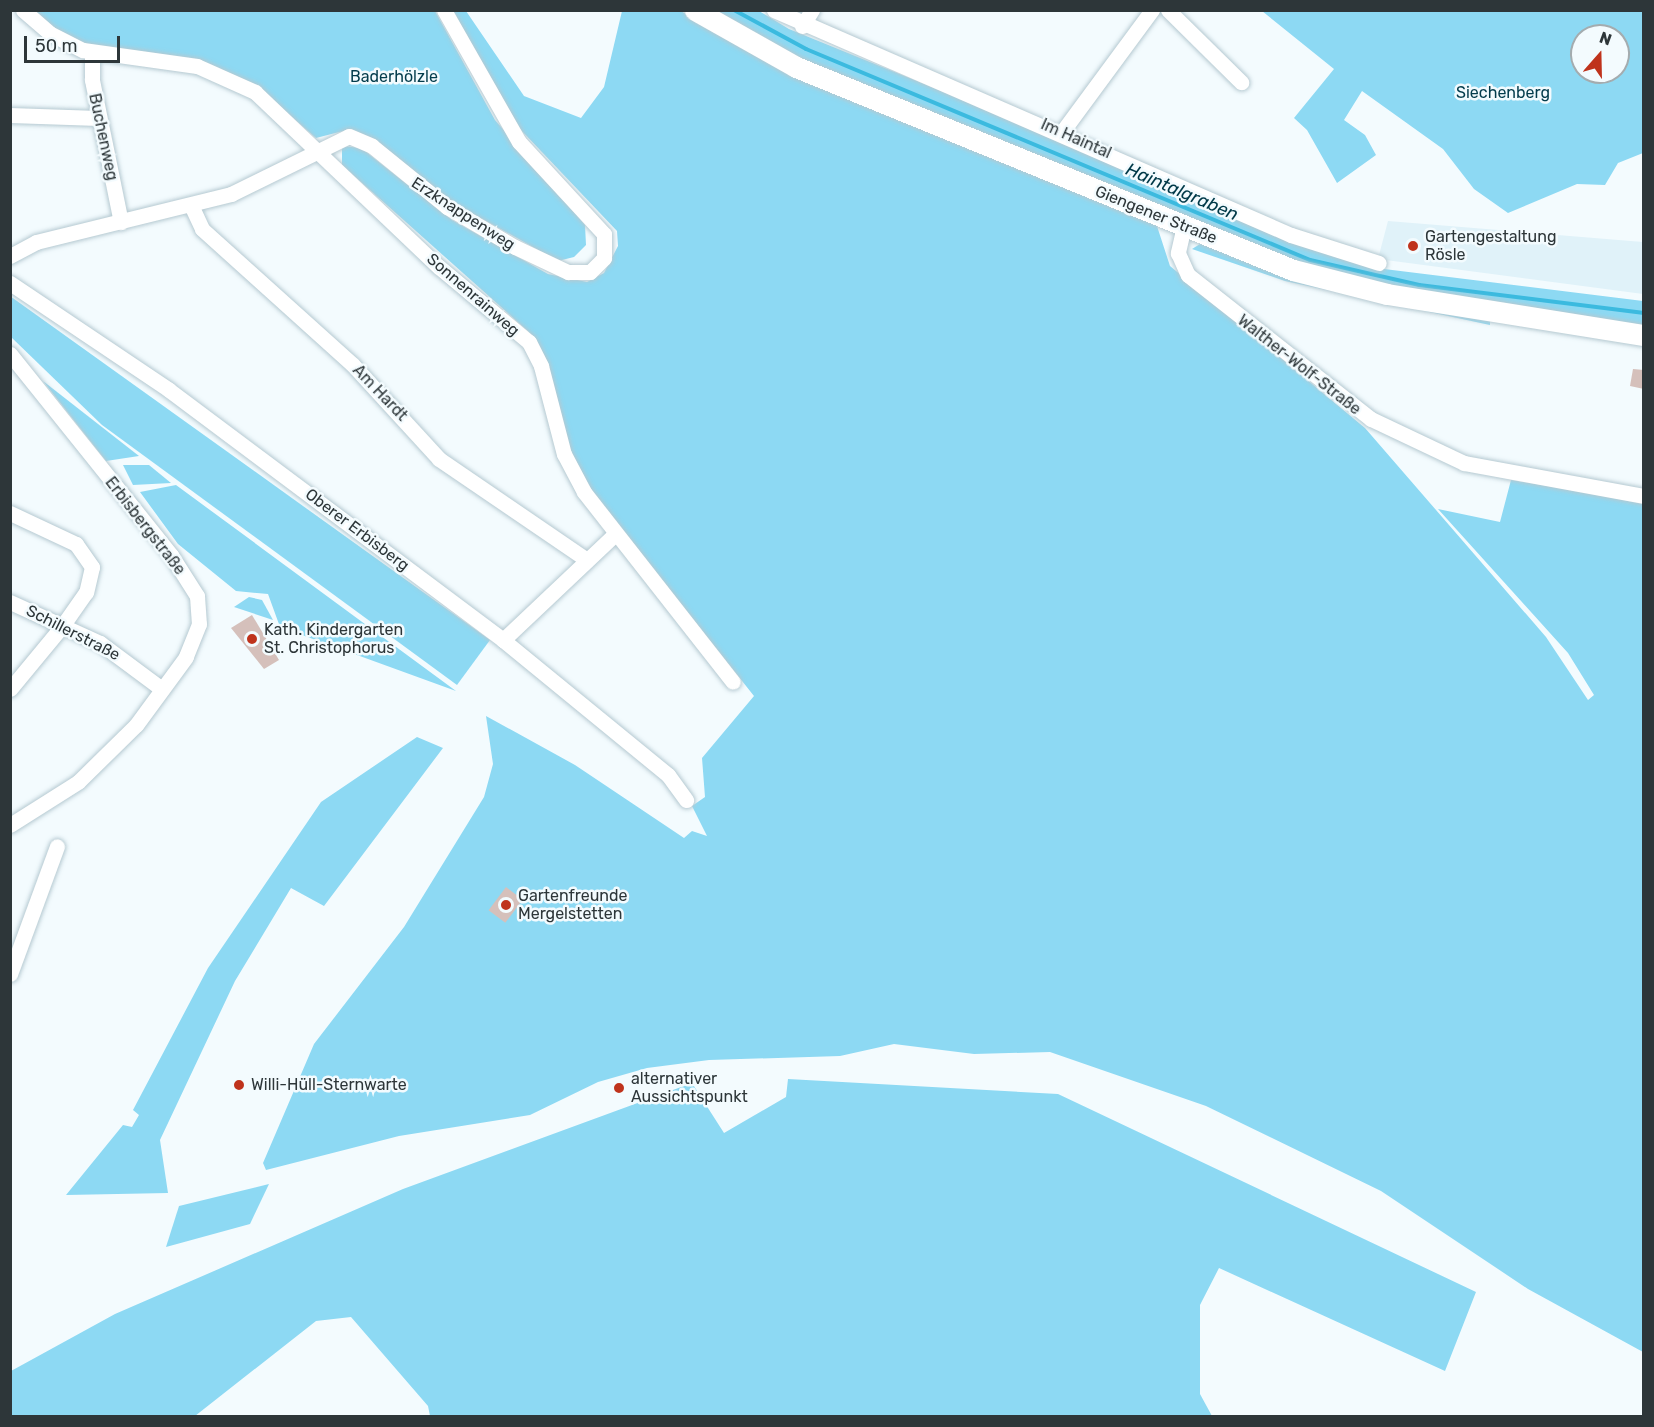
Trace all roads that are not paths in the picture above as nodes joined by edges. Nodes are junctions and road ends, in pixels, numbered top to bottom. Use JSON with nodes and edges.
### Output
{"nodes":[{"id":1,"x":23,"y":10,"type":"edge"},
{"id":2,"x":444,"y":10,"type":"edge"},
{"id":3,"x":695,"y":10,"type":"edge"},
{"id":4,"x":774,"y":10,"type":"edge"},
{"id":5,"x":812,"y":10,"type":"edge"},
{"id":6,"x":1152,"y":10,"type":"edge"},
{"id":7,"x":1168,"y":10,"type":"edge"},
{"id":8,"x":802,"y":26,"type":"junction"},
{"id":9,"x":92,"y":52,"type":"junction"},
{"id":10,"x":1241,"y":82,"type":"dead end"},
{"id":11,"x":10,"y":115,"type":"edge"},
{"id":12,"x":98,"y":118,"type":"junction"},
{"id":13,"x":1062,"y":132,"type":"junction"},
{"id":14,"x":316,"y":150,"type":"junction"},
{"id":15,"x":191,"y":205,"type":"junction"},
{"id":16,"x":121,"y":222,"type":"junction"},
{"id":17,"x":1184,"y":226,"type":"junction"},
{"id":18,"x":10,"y":256,"type":"edge"},
{"id":19,"x":1379,"y":263,"type":"dead end"},
{"id":20,"x":10,"y":283,"type":"edge"},
{"id":21,"x":1644,"y":335,"type":"edge"},
{"id":22,"x":10,"y":354,"type":"edge"},
{"id":23,"x":1644,"y":496,"type":"edge"},
{"id":24,"x":10,"y":513,"type":"edge"},
{"id":25,"x":613,"y":536,"type":"junction"},
{"id":26,"x":587,"y":560,"type":"junction"},
{"id":27,"x":10,"y":602,"type":"edge"},
{"id":28,"x":63,"y":626,"type":"junction"},
{"id":29,"x":502,"y":640,"type":"junction"},
{"id":30,"x":733,"y":682,"type":"dead end"},
{"id":31,"x":10,"y":689,"type":"edge"},
{"id":32,"x":162,"y":689,"type":"junction"},
{"id":33,"x":686,"y":800,"type":"dead end"},
{"id":34,"x":10,"y":825,"type":"edge"},
{"id":35,"x":57,"y":846,"type":"dead end"},
{"id":36,"x":10,"y":974,"type":"edge"}],
"edges":[{"from":1,"to":9,"type":"street","name":"Sonnenrainweg"},
{"from":2,"to":14,"type":"street","name":"Erzknappenweg"},
{"from":3,"to":17,"type":"main road","name":"Giengener Straße"},
{"from":4,"to":8,"type":"street","name":"Im Haintal"},
{"from":5,"to":8,"type":"street"},
{"from":6,"to":13,"type":"street"},
{"from":7,"to":10,"type":"street"},
{"from":8,"to":13,"type":"street","name":"Im Haintal"},
{"from":9,"to":12,"type":"street","name":"Buchenweg"},
{"from":9,"to":14,"type":"street","name":"Sonnenrainweg"},
{"from":11,"to":12,"type":"street"},
{"from":12,"to":16,"type":"street","name":"Buchenweg"},
{"from":13,"to":19,"type":"street","name":"Im Haintal"},
{"from":14,"to":15,"type":"street","name":"Erzknappenweg"},
{"from":14,"to":25,"type":"street","name":"Sonnenrainweg"},
{"from":15,"to":16,"type":"street","name":"Erzknappenweg"},
{"from":15,"to":26,"type":"street","name":"Am Hardt"},
{"from":16,"to":18,"type":"street","name":"Erzknappenweg"},
{"from":17,"to":21,"type":"main road","name":"Giengener Straße"},
{"from":17,"to":23,"type":"street","name":"Walther-Wolf-Straße"},
{"from":20,"to":29,"type":"street","name":"Oberer Erbisberg"},
{"from":22,"to":32,"type":"street","name":"Erbisbergstraße"},
{"from":24,"to":28,"type":"street"},
{"from":25,"to":26,"type":"street"},
{"from":25,"to":30,"type":"street","name":"Sonnenrainweg"},
{"from":26,"to":29,"type":"street"},
{"from":27,"to":28,"type":"street","name":"Schillerstraße"},
{"from":28,"to":31,"type":"street"},
{"from":28,"to":32,"type":"street","name":"Schillerstraße"},
{"from":29,"to":33,"type":"street","name":"Oberer Erbisberg"},
{"from":32,"to":34,"type":"street","name":"Erbisbergstraße"},
{"from":35,"to":36,"type":"street"}]}
